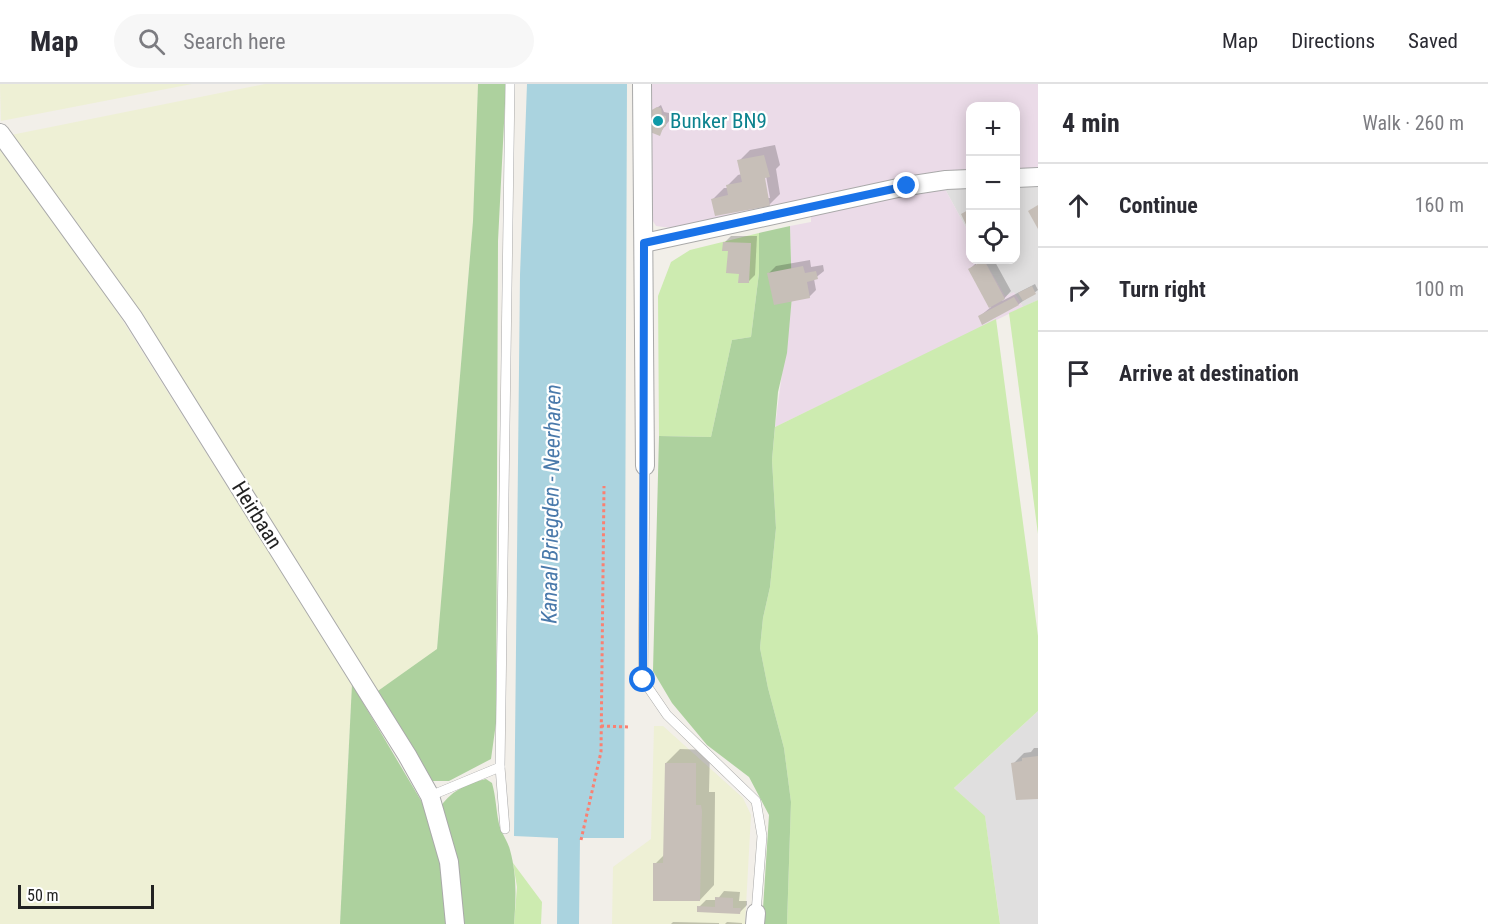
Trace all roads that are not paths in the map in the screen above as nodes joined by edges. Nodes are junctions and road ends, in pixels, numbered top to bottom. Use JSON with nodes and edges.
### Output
{"nodes":[{"id":1,"x":510,"y":84,"type":"edge"},
{"id":2,"x":642,"y":84,"type":"edge"},
{"id":3,"x":0,"y":133,"type":"edge"},
{"id":4,"x":1038,"y":177,"type":"edge"},
{"id":5,"x":1020,"y":178,"type":"edge"},
{"id":6,"x":966,"y":179,"type":"edge"},
{"id":7,"x":644,"y":243,"type":"junction"},
{"id":8,"x":645,"y":466,"type":"joint"},
{"id":9,"x":500,"y":766,"type":"junction"},
{"id":10,"x":430,"y":796,"type":"junction"},
{"id":11,"x":505,"y":829,"type":"dead end"},
{"id":12,"x":756,"y":918,"type":"edge"},
{"id":13,"x":455,"y":924,"type":"edge"}],
"edges":[{"from":1,"to":9,"type":"lane"},
{"from":2,"to":7,"type":"street"},
{"from":3,"to":10,"type":"street","name":"Heirbaan"},
{"from":4,"to":5,"type":"street"},
{"from":6,"to":7,"type":"street"},
{"from":7,"to":8,"type":"street"},
{"from":8,"to":12,"type":"lane"},
{"from":9,"to":10,"type":"lane"},
{"from":9,"to":11,"type":"lane"},
{"from":10,"to":13,"type":"street","name":"Heirbaan"}]}
